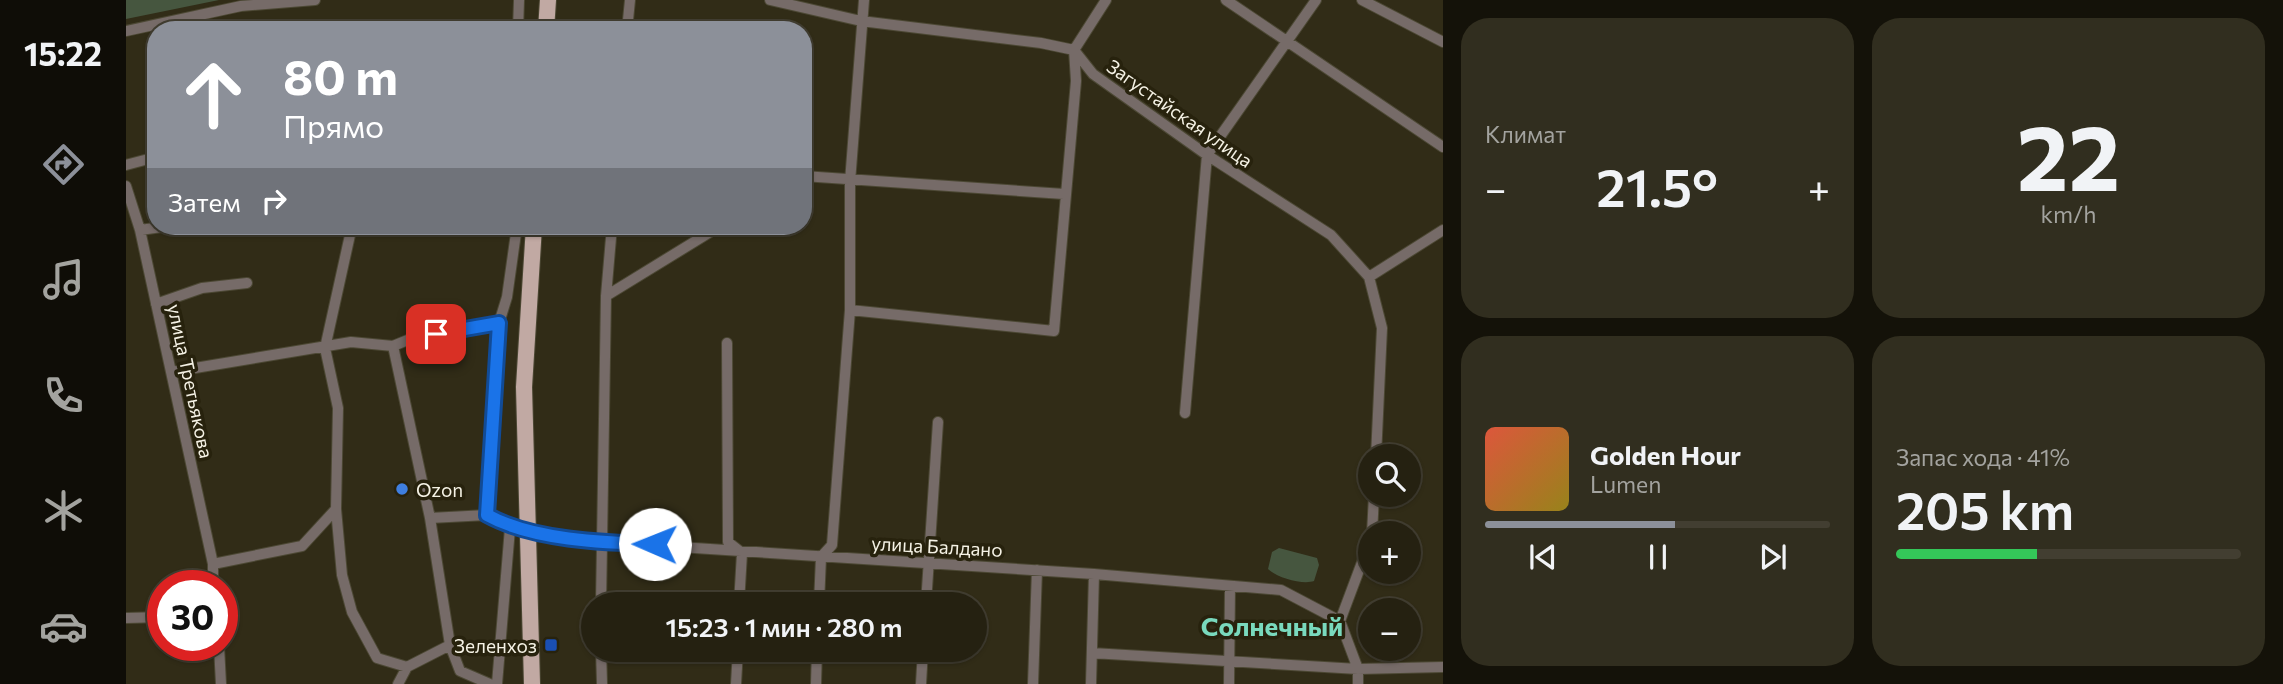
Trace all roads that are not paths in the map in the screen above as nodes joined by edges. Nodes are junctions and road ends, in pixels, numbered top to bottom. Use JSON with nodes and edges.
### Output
{"nodes":[{"id":1,"x":315,"y":0,"type":"edge"},
{"id":2,"x":519,"y":0,"type":"edge"},
{"id":3,"x":548,"y":0,"type":"edge"},
{"id":4,"x":630,"y":0,"type":"edge"},
{"id":5,"x":770,"y":0,"type":"edge"},
{"id":6,"x":864,"y":0,"type":"edge"},
{"id":7,"x":1106,"y":0,"type":"edge"},
{"id":8,"x":1226,"y":0,"type":"edge"},
{"id":9,"x":1316,"y":0,"type":"edge"},
{"id":10,"x":1362,"y":0,"type":"edge"},
{"id":11,"x":172,"y":21,"type":"edge"},
{"id":12,"x":518,"y":21,"type":"edge"},
{"id":13,"x":547,"y":21,"type":"edge"},
{"id":14,"x":628,"y":21,"type":"edge"},
{"id":15,"x":861,"y":21,"type":"junction"},
{"id":16,"x":147,"y":26,"type":"edge"},
{"id":17,"x":126,"y":31,"type":"edge"},
{"id":18,"x":1287,"y":42,"type":"junction"},
{"id":19,"x":1443,"y":42,"type":"edge"},
{"id":20,"x":1074,"y":50,"type":"junction"},
{"id":21,"x":1443,"y":147,"type":"edge"},
{"id":22,"x":1207,"y":155,"type":"junction"},
{"id":23,"x":147,"y":159,"type":"edge"},
{"id":24,"x":126,"y":164,"type":"edge"},
{"id":25,"x":812,"y":178,"type":"edge"},
{"id":26,"x":850,"y":182,"type":"junction"},
{"id":27,"x":126,"y":186,"type":"edge"},
{"id":28,"x":1064,"y":194,"type":"junction"},
{"id":29,"x":147,"y":229,"type":"edge"},
{"id":30,"x":140,"y":230,"type":"junction"},
{"id":31,"x":1443,"y":230,"type":"edge"},
{"id":32,"x":350,"y":235,"type":"edge"},
{"id":33,"x":516,"y":235,"type":"edge"},
{"id":34,"x":533,"y":235,"type":"edge"},
{"id":35,"x":611,"y":235,"type":"edge"},
{"id":36,"x":705,"y":235,"type":"edge"},
{"id":37,"x":1368,"y":277,"type":"junction"},
{"id":38,"x":247,"y":283,"type":"dead end"},
{"id":39,"x":606,"y":296,"type":"junction"},
{"id":40,"x":156,"y":304,"type":"junction"},
{"id":41,"x":850,"y":310,"type":"junction"},
{"id":42,"x":499,"y":323,"type":"junction"},
{"id":43,"x":727,"y":343,"type":"dead end"},
{"id":44,"x":393,"y":346,"type":"junction"},
{"id":45,"x":325,"y":348,"type":"junction"},
{"id":46,"x":171,"y":372,"type":"junction"},
{"id":47,"x":1185,"y":413,"type":"dead end"},
{"id":48,"x":938,"y":422,"type":"dead end"},
{"id":49,"x":1377,"y":444,"type":"edge"},
{"id":50,"x":336,"y":509,"type":"junction"},
{"id":51,"x":487,"y":515,"type":"junction"},
{"id":52,"x":430,"y":518,"type":"junction"},
{"id":53,"x":518,"y":528,"type":"junction"},
{"id":54,"x":602,"y":542,"type":"junction"},
{"id":55,"x":742,"y":553,"type":"junction"},
{"id":56,"x":821,"y":557,"type":"junction"},
{"id":57,"x":929,"y":562,"type":"junction"},
{"id":58,"x":212,"y":564,"type":"junction"},
{"id":59,"x":212,"y":570,"type":"edge"},
{"id":60,"x":1037,"y":570,"type":"junction"},
{"id":61,"x":1358,"y":573,"type":"edge"},
{"id":62,"x":1094,"y":574,"type":"junction"},
{"id":63,"x":1230,"y":586,"type":"junction"},
{"id":64,"x":601,"y":592,"type":"edge"},
{"id":65,"x":740,"y":592,"type":"edge"},
{"id":66,"x":820,"y":592,"type":"edge"},
{"id":67,"x":927,"y":592,"type":"edge"},
{"id":68,"x":147,"y":617,"type":"edge"},
{"id":69,"x":126,"y":618,"type":"edge"},
{"id":70,"x":1340,"y":621,"type":"junction"},
{"id":71,"x":450,"y":645,"type":"junction"},
{"id":72,"x":1093,"y":653,"type":"junction"},
{"id":73,"x":220,"y":661,"type":"edge"},
{"id":74,"x":601,"y":662,"type":"edge"},
{"id":75,"x":737,"y":662,"type":"edge"},
{"id":76,"x":817,"y":662,"type":"edge"},
{"id":77,"x":922,"y":662,"type":"edge"},
{"id":78,"x":1230,"y":662,"type":"junction"},
{"id":79,"x":407,"y":667,"type":"junction"},
{"id":80,"x":1443,"y":667,"type":"edge"},
{"id":81,"x":1359,"y":669,"type":"junction"},
{"id":82,"x":400,"y":683,"type":"edge"},
{"id":83,"x":221,"y":684,"type":"edge"},
{"id":84,"x":490,"y":684,"type":"edge"},
{"id":85,"x":497,"y":684,"type":"edge"},
{"id":86,"x":532,"y":684,"type":"edge"},
{"id":87,"x":601,"y":684,"type":"edge"},
{"id":88,"x":736,"y":684,"type":"edge"},
{"id":89,"x":816,"y":684,"type":"edge"},
{"id":90,"x":921,"y":684,"type":"edge"},
{"id":91,"x":1033,"y":684,"type":"edge"},
{"id":92,"x":1091,"y":684,"type":"edge"},
{"id":93,"x":1228,"y":684,"type":"edge"},
{"id":94,"x":1358,"y":684,"type":"edge"}],
"edges":[{"from":1,"to":11,"type":"street"},
{"from":2,"to":12,"type":"street"},
{"from":3,"to":13,"type":"main road"},
{"from":4,"to":14,"type":"street"},
{"from":5,"to":15,"type":"street"},
{"from":6,"to":15,"type":"street"},
{"from":7,"to":20,"type":"street"},
{"from":8,"to":18,"type":"street"},
{"from":9,"to":18,"type":"street"},
{"from":10,"to":19,"type":"street"},
{"from":15,"to":20,"type":"street"},
{"from":15,"to":26,"type":"street"},
{"from":16,"to":17,"type":"street"},
{"from":18,"to":21,"type":"street"},
{"from":18,"to":22,"type":"street"},
{"from":20,"to":22,"type":"street","name":"Загустайская улица"},
{"from":20,"to":28,"type":"street"},
{"from":22,"to":37,"type":"street","name":"Загустайская улица"},
{"from":22,"to":47,"type":"street"},
{"from":23,"to":24,"type":"street"},
{"from":25,"to":26,"type":"street"},
{"from":26,"to":28,"type":"street"},
{"from":26,"to":41,"type":"street"},
{"from":27,"to":30,"type":"street","name":"улица Третьякова"},
{"from":28,"to":41,"type":"street"},
{"from":29,"to":30,"type":"street"},
{"from":30,"to":40,"type":"street","name":"улица Третьякова"},
{"from":31,"to":37,"type":"street"},
{"from":32,"to":45,"type":"street"},
{"from":33,"to":42,"type":"street"},
{"from":34,"to":53,"type":"main road"},
{"from":35,"to":39,"type":"street"},
{"from":36,"to":39,"type":"street"},
{"from":37,"to":49,"type":"street","name":"Загустайская улица"},
{"from":38,"to":40,"type":"street"},
{"from":39,"to":54,"type":"street"},
{"from":40,"to":46,"type":"street","name":"улица Третьякова"},
{"from":41,"to":56,"type":"street"},
{"from":42,"to":44,"type":"street"},
{"from":42,"to":51,"type":"street"},
{"from":43,"to":55,"type":"street"},
{"from":44,"to":45,"type":"street"},
{"from":44,"to":52,"type":"street"},
{"from":45,"to":46,"type":"street"},
{"from":45,"to":50,"type":"street"},
{"from":46,"to":58,"type":"street","name":"улица Третьякова"},
{"from":48,"to":57,"type":"street"},
{"from":50,"to":58,"type":"street"},
{"from":50,"to":79,"type":"street"},
{"from":51,"to":52,"type":"street"},
{"from":51,"to":53,"type":"street","name":"улица Балдано"},
{"from":52,"to":71,"type":"street"},
{"from":53,"to":54,"type":"street","name":"улица Балдано"},
{"from":53,"to":85,"type":"street"},
{"from":53,"to":86,"type":"main road"},
{"from":54,"to":55,"type":"street","name":"улица Балдано"},
{"from":54,"to":64,"type":"street"},
{"from":55,"to":56,"type":"street","name":"улица Балдано"},
{"from":55,"to":65,"type":"street"},
{"from":56,"to":57,"type":"street","name":"улица Балдано"},
{"from":56,"to":66,"type":"street"},
{"from":57,"to":60,"type":"street","name":"улица Балдано"},
{"from":57,"to":67,"type":"street"},
{"from":58,"to":59,"type":"street","name":"улица Третьякова"},
{"from":60,"to":62,"type":"street","name":"улица Балдано"},
{"from":60,"to":91,"type":"street"},
{"from":61,"to":70,"type":"street"},
{"from":62,"to":63,"type":"street","name":"улица Балдано"},
{"from":62,"to":72,"type":"street"},
{"from":63,"to":70,"type":"street","name":"улица Балдано"},
{"from":63,"to":78,"type":"street"},
{"from":68,"to":69,"type":"street"},
{"from":70,"to":81,"type":"street"},
{"from":71,"to":79,"type":"street"},
{"from":71,"to":84,"type":"street"},
{"from":72,"to":78,"type":"street"},
{"from":72,"to":92,"type":"street"},
{"from":73,"to":83,"type":"street"},
{"from":74,"to":87,"type":"street"},
{"from":75,"to":88,"type":"street"},
{"from":76,"to":89,"type":"street"},
{"from":77,"to":90,"type":"street"},
{"from":78,"to":81,"type":"street"},
{"from":78,"to":93,"type":"street"},
{"from":79,"to":82,"type":"street"},
{"from":80,"to":81,"type":"street"},
{"from":81,"to":94,"type":"street"}]}
